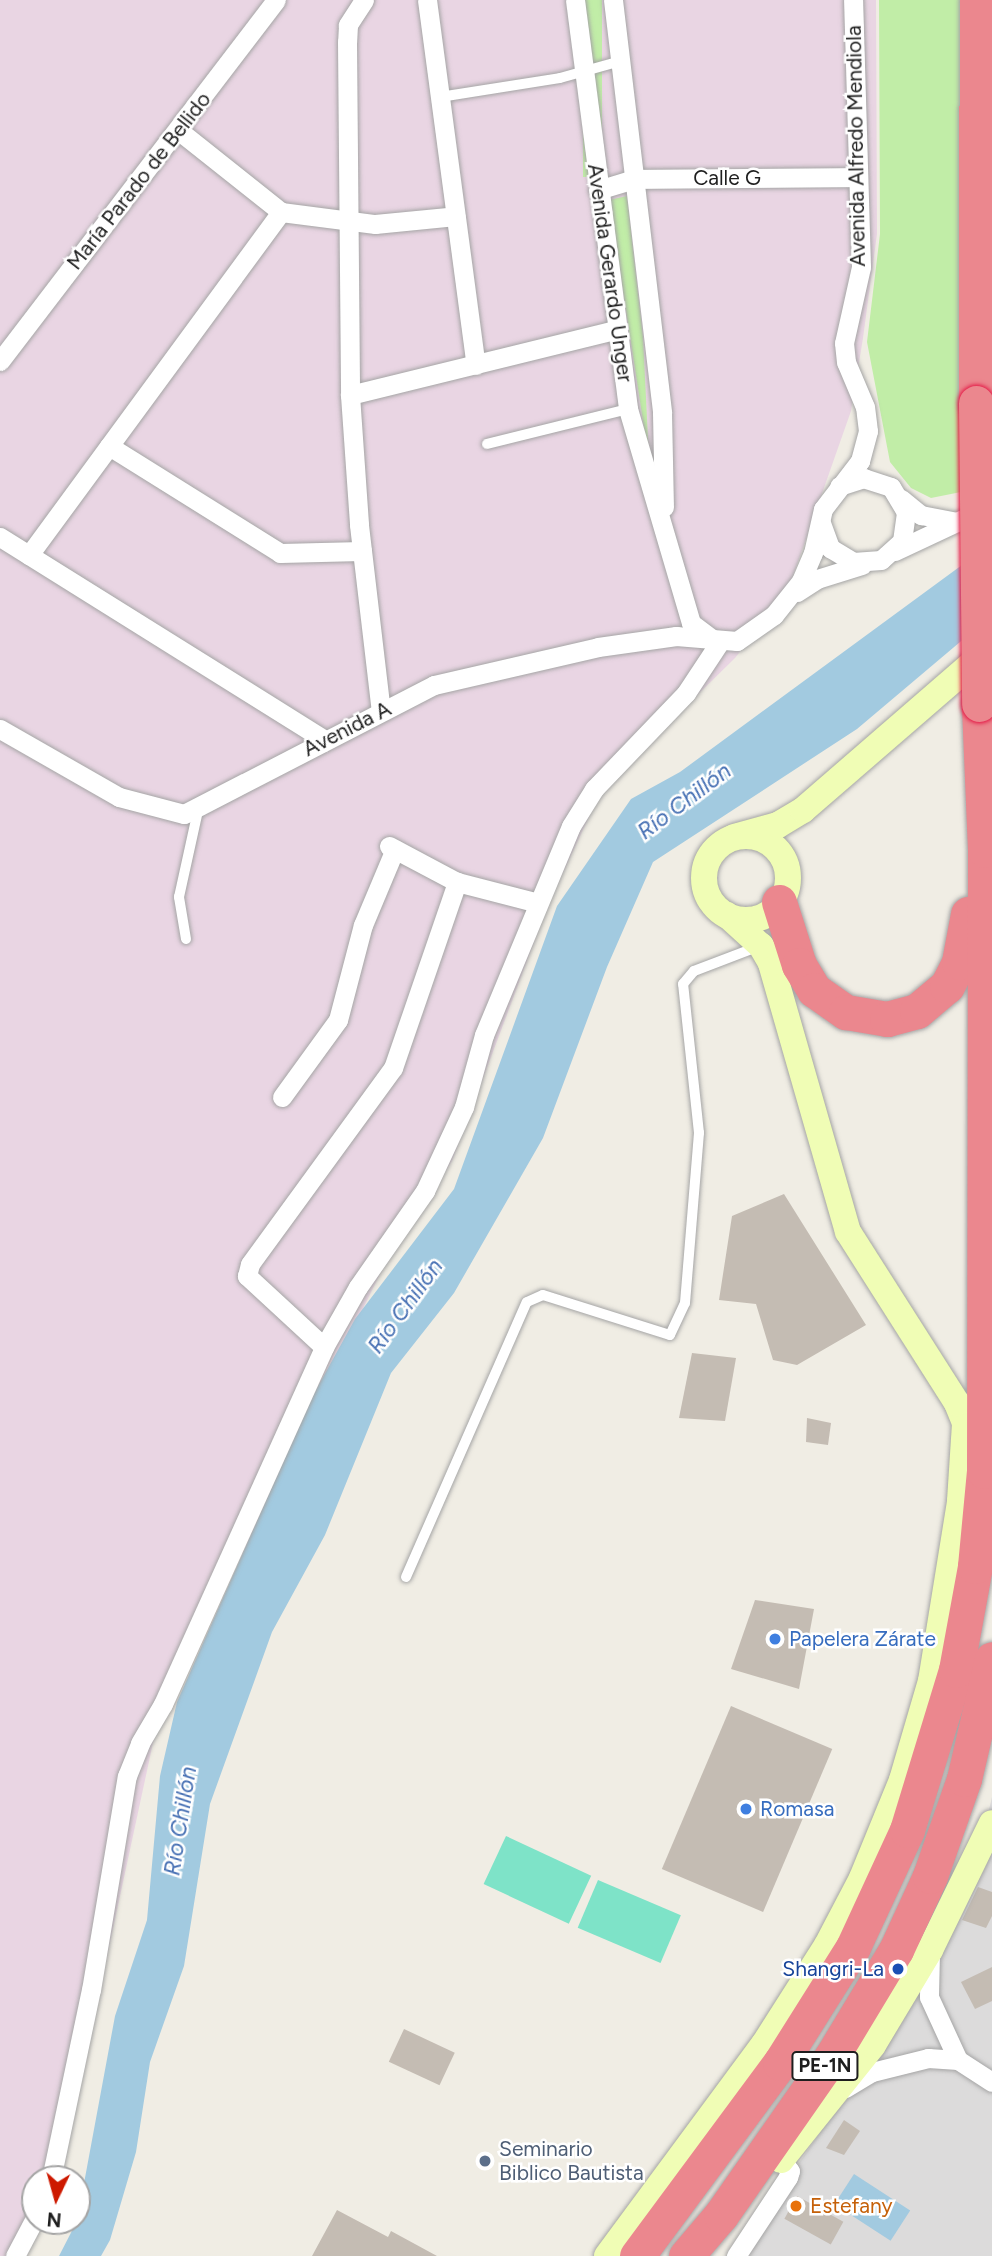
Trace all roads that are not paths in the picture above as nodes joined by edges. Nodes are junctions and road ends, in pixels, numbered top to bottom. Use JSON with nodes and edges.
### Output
{"nodes":[{"id":1,"x":276,"y":0,"type":"edge"},
{"id":2,"x":364,"y":0,"type":"edge"},
{"id":3,"x":427,"y":0,"type":"edge"},
{"id":4,"x":575,"y":0,"type":"edge"},
{"id":5,"x":613,"y":0,"type":"edge"},
{"id":6,"x":853,"y":0,"type":"edge"},
{"id":7,"x":977,"y":0,"type":"edge"},
{"id":8,"x":621,"y":61,"type":"junction"},
{"id":9,"x":584,"y":72,"type":"junction"},
{"id":10,"x":440,"y":97,"type":"junction"},
{"id":11,"x":178,"y":130,"type":"junction"},
{"id":12,"x":858,"y":177,"type":"junction"},
{"id":13,"x":635,"y":179,"type":"junction"},
{"id":14,"x":598,"y":190,"type":"junction"},
{"id":15,"x":281,"y":212,"type":"junction"},
{"id":16,"x":456,"y":216,"type":"junction"},
{"id":17,"x":347,"y":221,"type":"junction"},
{"id":18,"x":615,"y":330,"type":"junction"},
{"id":19,"x":0,"y":361,"type":"edge"},
{"id":20,"x":477,"y":365,"type":"junction"},
{"id":21,"x":349,"y":395,"type":"junction"},
{"id":22,"x":628,"y":409,"type":"junction"},
{"id":23,"x":487,"y":444,"type":"dead end"},
{"id":24,"x":109,"y":446,"type":"junction"},
{"id":25,"x":838,"y":486,"type":"junction"},
{"id":26,"x":901,"y":499,"type":"junction"},
{"id":27,"x":992,"y":504,"type":"edge"},
{"id":28,"x":821,"y":522,"type":"junction"},
{"id":29,"x":954,"y":522,"type":"junction"},
{"id":30,"x":0,"y":537,"type":"edge"},
{"id":31,"x":666,"y":542,"type":"junction"},
{"id":32,"x":362,"y":551,"type":"junction"},
{"id":33,"x":893,"y":552,"type":"junction"},
{"id":34,"x":29,"y":555,"type":"junction"},
{"id":35,"x":867,"y":564,"type":"junction"},
{"id":36,"x":791,"y":597,"type":"junction"},
{"id":37,"x":719,"y":643,"type":"junction"},
{"id":38,"x":992,"y":646,"type":"edge"},
{"id":39,"x":381,"y":712,"type":"junction"},
{"id":40,"x":0,"y":729,"type":"edge"},
{"id":41,"x":326,"y":740,"type":"junction"},
{"id":42,"x":822,"y":795,"type":"junction"},
{"id":43,"x":199,"y":806,"type":"junction"},
{"id":44,"x":734,"y":838,"type":"junction"},
{"id":45,"x":985,"y":850,"type":"junction"},
{"id":46,"x":457,"y":882,"type":"junction"},
{"id":47,"x":783,"y":886,"type":"junction"},
{"id":48,"x":538,"y":903,"type":"junction"},
{"id":49,"x":727,"y":915,"type":"junction"},
{"id":50,"x":186,"y":939,"type":"dead end"},
{"id":51,"x":761,"y":946,"type":"junction"},
{"id":52,"x":282,"y":1097,"type":"dead end"},
{"id":53,"x":984,"y":1116,"type":"junction"},
{"id":54,"x":324,"y":1347,"type":"junction"},
{"id":55,"x":965,"y":1423,"type":"junction"},
{"id":56,"x":406,"y":1577,"type":"dead end"},
{"id":57,"x":992,"y":1659,"type":"edge"},
{"id":58,"x":992,"y":1710,"type":"edge"},
{"id":59,"x":964,"y":1779,"type":"junction"},
{"id":60,"x":992,"y":1823,"type":"edge"},
{"id":61,"x":930,"y":1950,"type":"junction"},
{"id":62,"x":958,"y":2060,"type":"junction"},
{"id":63,"x":992,"y":2082,"type":"edge"},
{"id":64,"x":840,"y":2091,"type":"junction"},
{"id":65,"x":781,"y":2160,"type":"junction"},
{"id":66,"x":54,"y":2165,"type":"edge"},
{"id":67,"x":708,"y":2233,"type":"edge"},
{"id":68,"x":26,"y":2235,"type":"edge"},
{"id":69,"x":15,"y":2256,"type":"edge"},
{"id":70,"x":607,"y":2256,"type":"edge"},
{"id":71,"x":637,"y":2256,"type":"edge"},
{"id":72,"x":686,"y":2256,"type":"edge"},
{"id":73,"x":736,"y":2256,"type":"edge"}],
"edges":[{"from":1,"to":11,"type":"street","name":"María Parado de Bellido"},
{"from":2,"to":17,"type":"street"},
{"from":3,"to":10,"type":"street"},
{"from":4,"to":9,"type":"street","name":"Avenida Gerardo Unger"},
{"from":5,"to":8,"type":"street","name":"Avenida Gerardo Unger"},
{"from":6,"to":12,"type":"street","name":"Avenida Alfredo Mendiola"},
{"from":7,"to":45,"type":"highway","number":"PE-1N","bridge":true},
{"from":8,"to":9,"type":"lane"},
{"from":8,"to":13,"type":"street","name":"Avenida Gerardo Unger"},
{"from":9,"to":10,"type":"lane"},
{"from":9,"to":14,"type":"street","name":"Avenida Gerardo Unger"},
{"from":10,"to":16,"type":"street"},
{"from":11,"to":15,"type":"street"},
{"from":11,"to":19,"type":"street","name":"María Parado de Bellido"},
{"from":12,"to":13,"type":"street","name":"Calle G"},
{"from":12,"to":25,"type":"street","name":"Avenida Alfredo Mendiola"},
{"from":13,"to":14,"type":"street","name":"Calle G"},
{"from":13,"to":31,"type":"street","name":"Avenida Gerardo Unger"},
{"from":14,"to":18,"type":"street","name":"Avenida Gerardo Unger"},
{"from":15,"to":17,"type":"street"},
{"from":15,"to":24,"type":"street"},
{"from":16,"to":17,"type":"street"},
{"from":16,"to":20,"type":"street"},
{"from":17,"to":21,"type":"street"},
{"from":18,"to":20,"type":"street"},
{"from":18,"to":22,"type":"street","name":"Avenida Gerardo Unger"},
{"from":20,"to":21,"type":"street"},
{"from":21,"to":32,"type":"street"},
{"from":22,"to":23,"type":"lane"},
{"from":22,"to":31,"type":"street","name":"Avenida Gerardo Unger"},
{"from":24,"to":32,"type":"street"},
{"from":24,"to":34,"type":"street"},
{"from":25,"to":26,"type":"street"},
{"from":25,"to":28,"type":"street","name":"Avenida Alfredo Mendiola"},
{"from":26,"to":29,"type":"street"},
{"from":26,"to":33,"type":"street"},
{"from":27,"to":29,"type":"street"},
{"from":28,"to":35,"type":"street"},
{"from":28,"to":36,"type":"street","name":"Avenida Alfredo Mendiola"},
{"from":29,"to":33,"type":"street"},
{"from":30,"to":34,"type":"street"},
{"from":31,"to":37,"type":"street","name":"Avenida Gerardo Unger"},
{"from":32,"to":39,"type":"street"},
{"from":33,"to":35,"type":"street"},
{"from":34,"to":41,"type":"street"},
{"from":35,"to":36,"type":"street"},
{"from":36,"to":37,"type":"street","name":"Avenida Alfredo Mendiola"},
{"from":37,"to":39,"type":"street","name":"Avenida A"},
{"from":37,"to":48,"type":"street"},
{"from":38,"to":42,"type":"main road"},
{"from":39,"to":41,"type":"street","name":"Avenida A"},
{"from":40,"to":43,"type":"street","name":"Avenida A"},
{"from":41,"to":43,"type":"street","name":"Avenida A"},
{"from":42,"to":44,"type":"main road"},
{"from":42,"to":47,"type":"main road"},
{"from":43,"to":50,"type":"lane"},
{"from":44,"to":47,"type":"main road"},
{"from":44,"to":49,"type":"main road"},
{"from":45,"to":47,"type":"highway"},
{"from":45,"to":53,"type":"highway","number":"PE-1N"},
{"from":46,"to":48,"type":"street"},
{"from":46,"to":52,"type":"street"},
{"from":46,"to":54,"type":"street"},
{"from":47,"to":49,"type":"main road"},
{"from":48,"to":54,"type":"street"},
{"from":49,"to":51,"type":"main road"},
{"from":51,"to":55,"type":"main road"},
{"from":51,"to":56,"type":"lane"},
{"from":53,"to":55,"type":"highway"},
{"from":53,"to":71,"type":"highway","number":"PE-1N"},
{"from":54,"to":66,"type":"street"},
{"from":55,"to":70,"type":"main road"},
{"from":57,"to":59,"type":"highway","number":"PE-1N"},
{"from":58,"to":59,"type":"highway"},
{"from":59,"to":67,"type":"highway","number":"PE-1N"},
{"from":60,"to":61,"type":"main road"},
{"from":61,"to":62,"type":"street"},
{"from":61,"to":64,"type":"main road"},
{"from":62,"to":63,"type":"street"},
{"from":62,"to":64,"type":"street"},
{"from":64,"to":65,"type":"main road"},
{"from":65,"to":67,"type":"highway"},
{"from":65,"to":73,"type":"street"},
{"from":67,"to":72,"type":"highway","number":"PE-1N"},
{"from":68,"to":69,"type":"street"}]}
